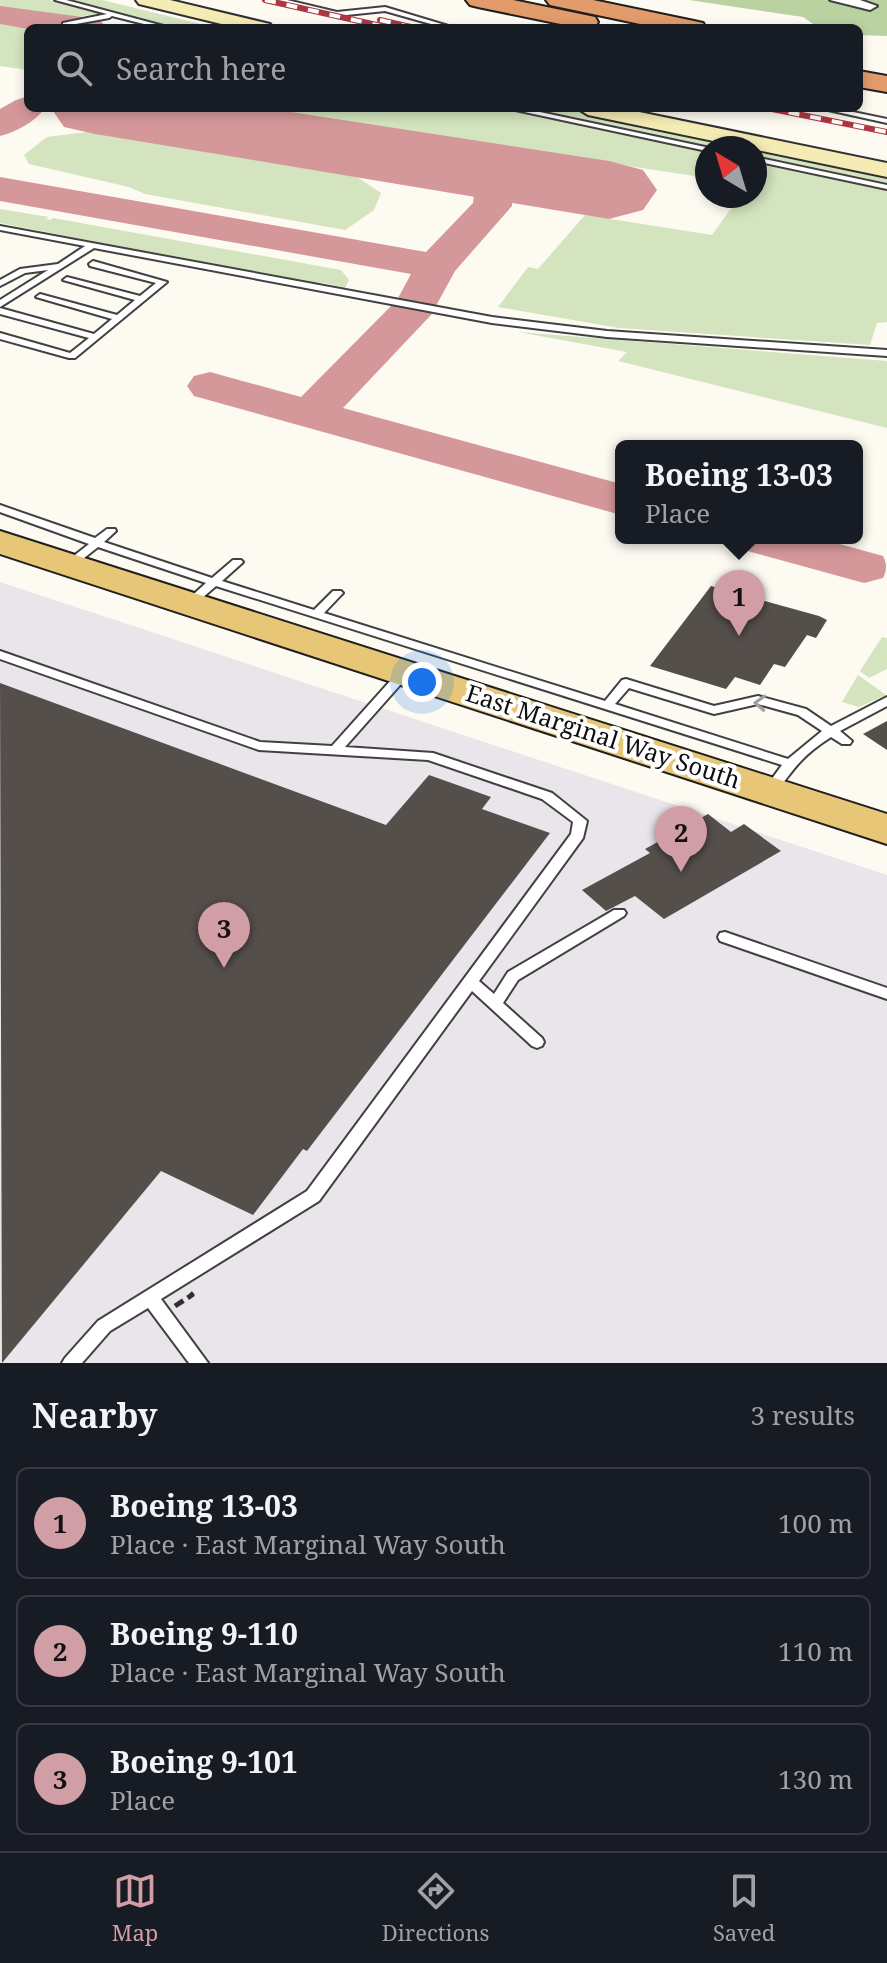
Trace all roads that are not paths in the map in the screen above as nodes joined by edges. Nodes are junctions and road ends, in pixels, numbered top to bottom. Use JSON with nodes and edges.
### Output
{"nodes":[{"id":1,"x":58,"y":0,"type":"edge"},
{"id":2,"x":146,"y":0,"type":"edge"},
{"id":3,"x":279,"y":0,"type":"edge"},
{"id":4,"x":478,"y":0,"type":"edge"},
{"id":5,"x":558,"y":0,"type":"edge"},
{"id":6,"x":837,"y":0,"type":"edge"},
{"id":7,"x":870,"y":6,"type":"dead end"},
{"id":8,"x":118,"y":8,"type":"edge"},
{"id":9,"x":65,"y":24,"type":"dead end"},
{"id":10,"x":158,"y":24,"type":"edge"},
{"id":11,"x":211,"y":24,"type":"edge"},
{"id":12,"x":246,"y":24,"type":"edge"},
{"id":13,"x":438,"y":24,"type":"edge"},
{"id":14,"x":595,"y":24,"type":"edge"},
{"id":15,"x":675,"y":24,"type":"edge"},
{"id":16,"x":863,"y":63,"type":"edge"},
{"id":17,"x":887,"y":67,"type":"edge"},
{"id":18,"x":863,"y":80,"type":"edge"},
{"id":19,"x":887,"y":84,"type":"edge"},
{"id":20,"x":529,"y":112,"type":"edge"},
{"id":21,"x":607,"y":112,"type":"edge"},
{"id":22,"x":642,"y":112,"type":"edge"},
{"id":23,"x":843,"y":112,"type":"edge"},
{"id":24,"x":887,"y":121,"type":"edge"},
{"id":25,"x":695,"y":147,"type":"edge"},
{"id":26,"x":767,"y":162,"type":"edge"},
{"id":27,"x":887,"y":163,"type":"edge"},
{"id":28,"x":887,"y":170,"type":"edge"},
{"id":29,"x":887,"y":187,"type":"edge"},
{"id":30,"x":0,"y":228,"type":"edge"},
{"id":31,"x":93,"y":245,"type":"junction"},
{"id":32,"x":93,"y":264,"type":"dead end"},
{"id":33,"x":64,"y":265,"type":"junction"},
{"id":34,"x":67,"y":280,"type":"dead end"},
{"id":35,"x":0,"y":283,"type":"edge"},
{"id":36,"x":40,"y":297,"type":"dead end"},
{"id":37,"x":141,"y":299,"type":"junction"},
{"id":38,"x":0,"y":304,"type":"edge"},
{"id":39,"x":0,"y":311,"type":"edge"},
{"id":40,"x":119,"y":318,"type":"junction"},
{"id":41,"x":0,"y":336,"type":"edge"},
{"id":42,"x":96,"y":337,"type":"junction"},
{"id":43,"x":887,"y":353,"type":"edge"},
{"id":44,"x":0,"y":508,"type":"edge"},
{"id":45,"x":111,"y":531,"type":"dead end"},
{"id":46,"x":0,"y":542,"type":"edge"},
{"id":47,"x":83,"y":553,"type":"junction"},
{"id":48,"x":237,"y":562,"type":"dead end"},
{"id":49,"x":202,"y":593,"type":"junction"},
{"id":50,"x":337,"y":593,"type":"dead end"},
{"id":51,"x":316,"y":614,"type":"junction"},
{"id":52,"x":0,"y":655,"type":"edge"},
{"id":53,"x":404,"y":673,"type":"junction"},
{"id":54,"x":887,"y":701,"type":"edge"},
{"id":55,"x":607,"y":706,"type":"junction"},
{"id":56,"x":831,"y":731,"type":"junction"},
{"id":57,"x":846,"y":741,"type":"dead end"},
{"id":58,"x":337,"y":748,"type":"junction"},
{"id":59,"x":779,"y":777,"type":"junction"},
{"id":60,"x":887,"y":829,"type":"edge"},
{"id":61,"x":619,"y":913,"type":"dead end"},
{"id":62,"x":725,"y":937,"type":"dead end"},
{"id":63,"x":470,"y":981,"type":"junction"},
{"id":64,"x":887,"y":994,"type":"edge"},
{"id":65,"x":495,"y":1004,"type":"junction"},
{"id":66,"x":537,"y":1042,"type":"dead end"},
{"id":67,"x":150,"y":1298,"type":"junction"},
{"id":68,"x":71,"y":1363,"type":"edge"},
{"id":69,"x":199,"y":1363,"type":"edge"}],
"edges":[{"from":1,"to":8,"type":"lane"},
{"from":2,"to":12,"type":"main road"},
{"from":3,"to":13,"type":"lane"},
{"from":4,"to":14,"type":"highway"},
{"from":5,"to":15,"type":"highway"},
{"from":6,"to":7,"type":"street"},
{"from":8,"to":9,"type":"lane"},
{"from":8,"to":10,"type":"lane"},
{"from":8,"to":11,"type":"main road"},
{"from":16,"to":17,"type":"highway"},
{"from":18,"to":19,"type":"highway"},
{"from":20,"to":25,"type":"lane"},
{"from":21,"to":28,"type":"main road"},
{"from":22,"to":27,"type":"main road"},
{"from":23,"to":24,"type":"lane"},
{"from":26,"to":29,"type":"lane"},
{"from":30,"to":31,"type":"lane"},
{"from":31,"to":33,"type":"lane"},
{"from":31,"to":43,"type":"lane"},
{"from":32,"to":37,"type":"lane"},
{"from":33,"to":35,"type":"lane"},
{"from":33,"to":38,"type":"lane"},
{"from":34,"to":37,"type":"lane"},
{"from":36,"to":40,"type":"lane"},
{"from":37,"to":40,"type":"lane"},
{"from":39,"to":42,"type":"lane"},
{"from":40,"to":42,"type":"lane"},
{"from":41,"to":42,"type":"lane"},
{"from":44,"to":47,"type":"lane"},
{"from":45,"to":47,"type":"lane"},
{"from":46,"to":47,"type":"main road","name":"East Marginal Way South"},
{"from":47,"to":49,"type":"main road","name":"East Marginal Way South"},
{"from":48,"to":49,"type":"lane"},
{"from":49,"to":51,"type":"lane"},
{"from":49,"to":53,"type":"main road","name":"East Marginal Way South"},
{"from":50,"to":51,"type":"lane"},
{"from":51,"to":55,"type":"lane"},
{"from":52,"to":58,"type":"lane"},
{"from":53,"to":58,"type":"lane"},
{"from":53,"to":59,"type":"main road","name":"East Marginal Way South"},
{"from":54,"to":56,"type":"lane"},
{"from":56,"to":55,"type":"lane","one_way":true},
{"from":55,"to":59,"type":"lane"},
{"from":56,"to":57,"type":"lane"},
{"from":56,"to":59,"type":"lane"},
{"from":58,"to":63,"type":"lane"},
{"from":59,"to":60,"type":"main road","name":"East Marginal Way South"},
{"from":61,"to":65,"type":"lane"},
{"from":62,"to":64,"type":"lane"},
{"from":63,"to":65,"type":"lane"},
{"from":63,"to":67,"type":"lane"},
{"from":65,"to":66,"type":"lane"},
{"from":67,"to":68,"type":"lane"},
{"from":67,"to":69,"type":"lane"}]}
